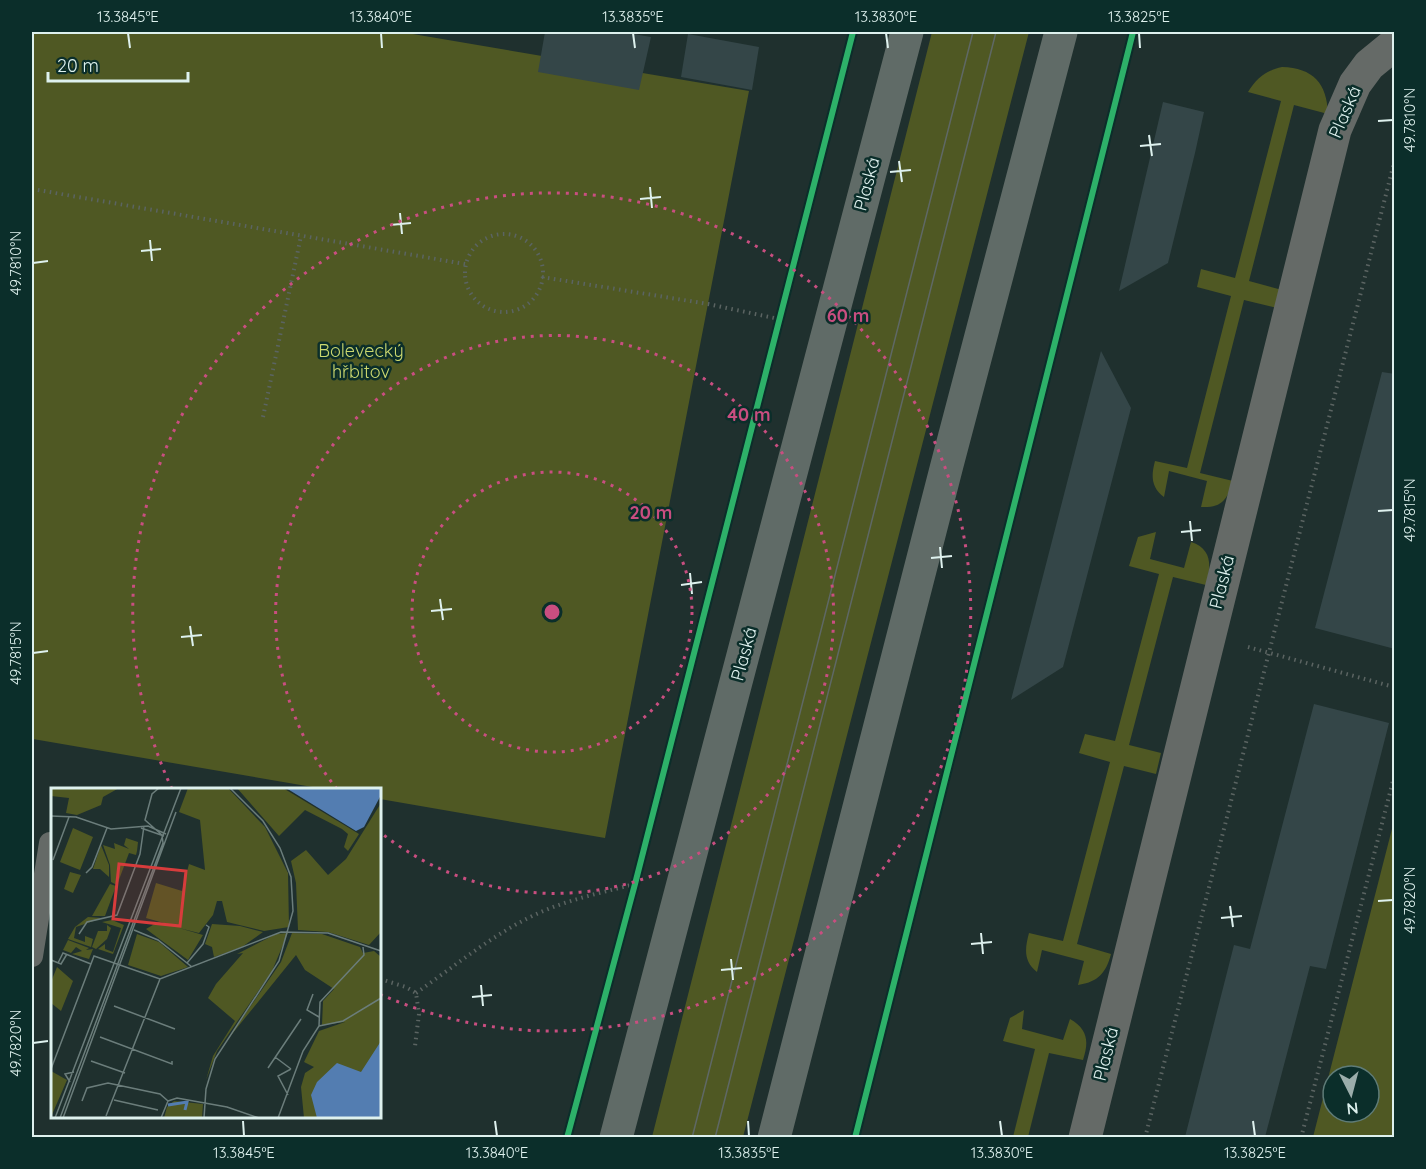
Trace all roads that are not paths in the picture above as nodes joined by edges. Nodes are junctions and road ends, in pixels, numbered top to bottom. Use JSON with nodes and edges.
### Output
{"nodes":[{"id":1,"x":907,"y":32,"type":"edge"},
{"id":2,"x":1061,"y":32,"type":"edge"},
{"id":3,"x":1395,"y":45,"type":"edge"},
{"id":4,"x":50,"y":843,"type":"dead end"},
{"id":5,"x":32,"y":956,"type":"edge"},
{"id":6,"x":616,"y":1137,"type":"edge"},
{"id":7,"x":774,"y":1137,"type":"edge"},
{"id":8,"x":1085,"y":1137,"type":"edge"}],
"edges":[{"from":1,"to":6,"type":"main road","name":"Plaská"},
{"from":2,"to":7,"type":"main road"},
{"from":3,"to":8,"type":"street","name":"Plaská"},
{"from":4,"to":5,"type":"lane"}]}
